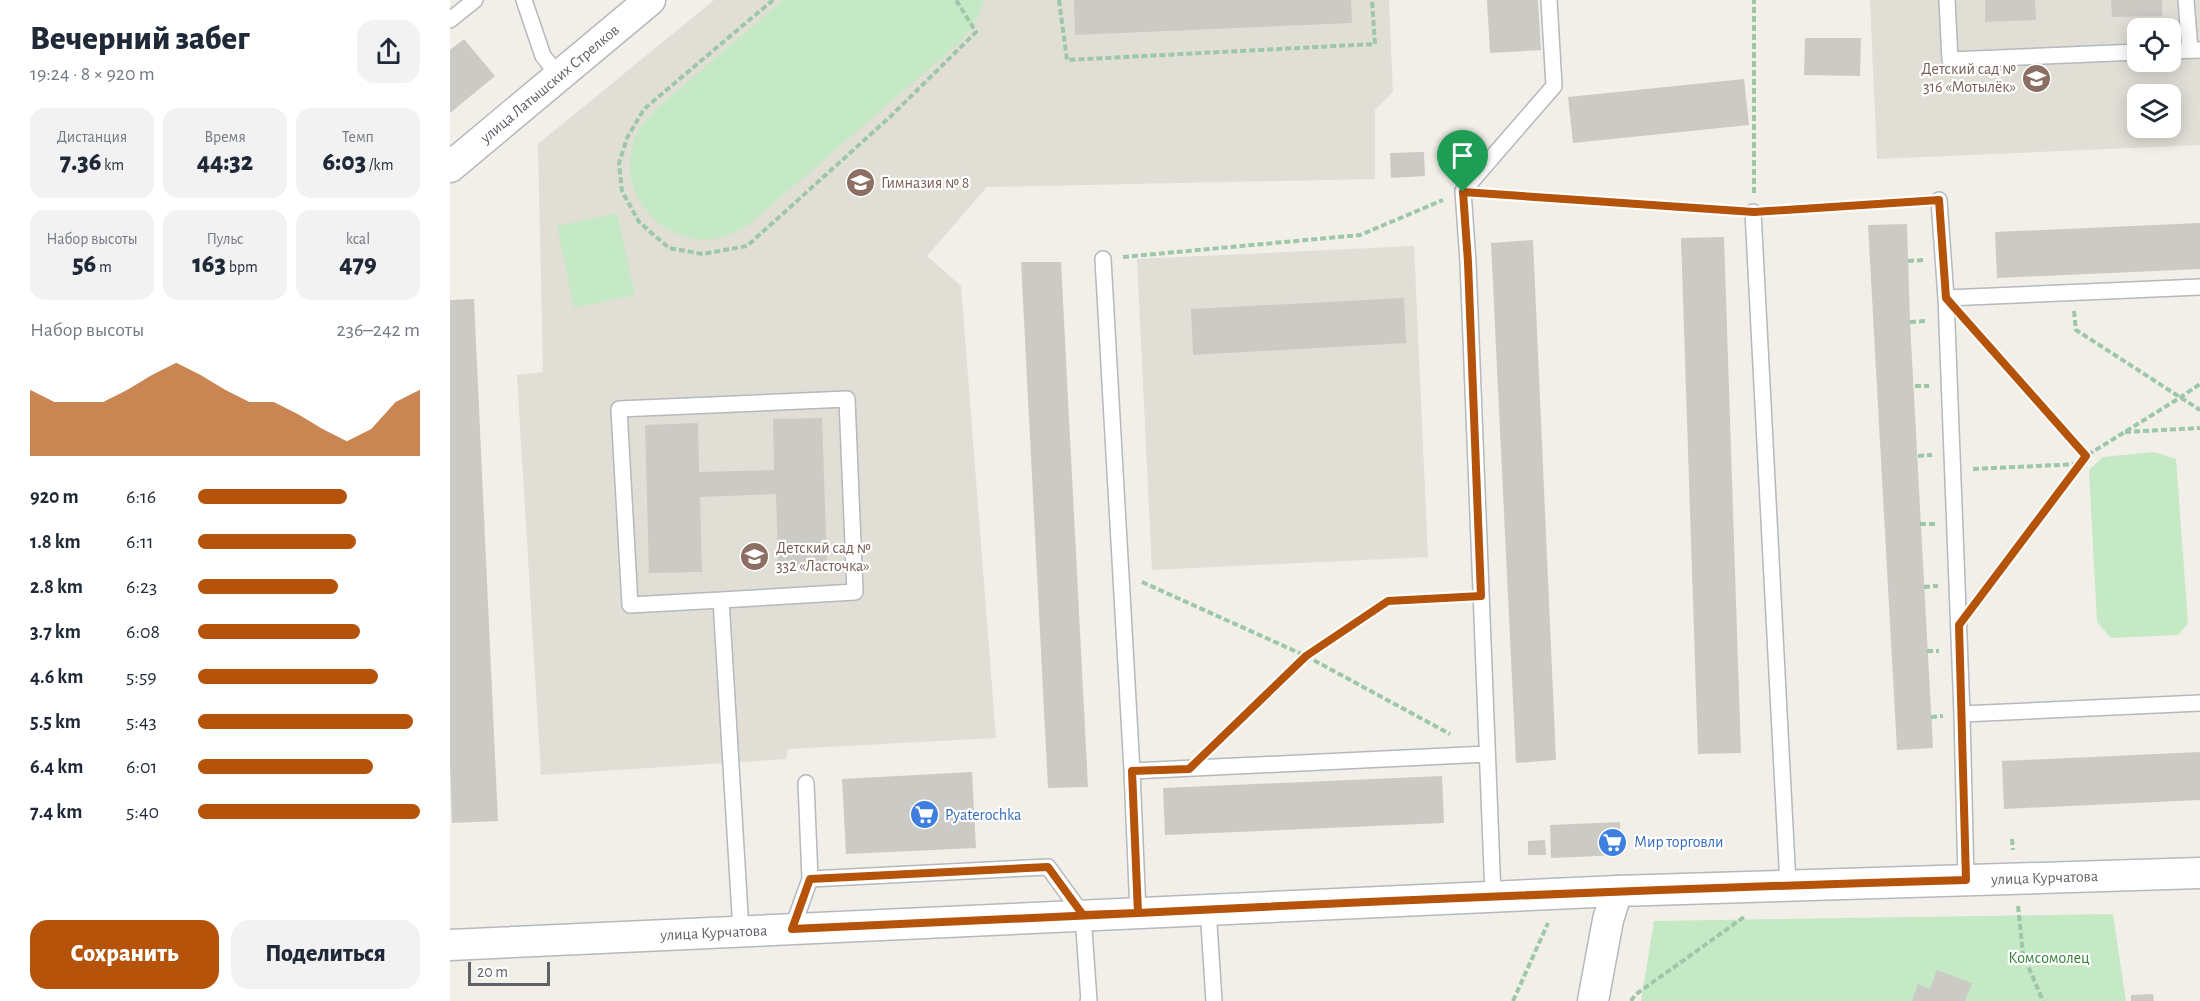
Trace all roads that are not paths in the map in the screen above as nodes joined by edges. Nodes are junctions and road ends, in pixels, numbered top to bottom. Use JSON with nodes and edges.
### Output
{"nodes":[{"id":1,"x":475,"y":0,"type":"edge"},
{"id":2,"x":524,"y":0,"type":"edge"},
{"id":3,"x":650,"y":0,"type":"edge"},
{"id":4,"x":1549,"y":0,"type":"edge"},
{"id":5,"x":1947,"y":0,"type":"edge"},
{"id":6,"x":2186,"y":0,"type":"edge"},
{"id":7,"x":450,"y":20,"type":"edge"},
{"id":8,"x":2195,"y":50,"type":"edge"},
{"id":9,"x":2127,"y":52,"type":"edge"},
{"id":10,"x":559,"y":76,"type":"junction"},
{"id":11,"x":450,"y":167,"type":"edge"},
{"id":12,"x":1939,"y":200,"type":"road end"},
{"id":13,"x":1754,"y":212,"type":"road end"},
{"id":14,"x":1103,"y":259,"type":"road end"},
{"id":15,"x":2200,"y":287,"type":"edge"},
{"id":16,"x":1946,"y":298,"type":"junction"},
{"id":17,"x":721,"y":600,"type":"junction"},
{"id":18,"x":2200,"y":703,"type":"edge"},
{"id":19,"x":1962,"y":714,"type":"junction"},
{"id":20,"x":1487,"y":754,"type":"junction"},
{"id":21,"x":1132,"y":771,"type":"junction"},
{"id":22,"x":806,"y":783,"type":"dead end"},
{"id":23,"x":2200,"y":873,"type":"edge"},
{"id":24,"x":810,"y":879,"type":"junction"},
{"id":25,"x":1966,"y":880,"type":"junction"},
{"id":26,"x":1788,"y":885,"type":"junction"},
{"id":27,"x":1617,"y":891,"type":"junction"},
{"id":28,"x":1493,"y":896,"type":"junction"},
{"id":29,"x":1209,"y":909,"type":"junction"},
{"id":30,"x":1138,"y":913,"type":"junction"},
{"id":31,"x":1083,"y":915,"type":"junction"},
{"id":32,"x":792,"y":929,"type":"junction"},
{"id":33,"x":741,"y":931,"type":"junction"},
{"id":34,"x":450,"y":945,"type":"edge"},
{"id":35,"x":1088,"y":1001,"type":"edge"},
{"id":36,"x":1214,"y":1001,"type":"edge"},
{"id":37,"x":1593,"y":1001,"type":"edge"}],
"edges":[{"from":1,"to":7,"type":"lane"},
{"from":2,"to":10,"type":"lane"},
{"from":3,"to":10,"type":"street","name":"улица Латышских Стрелков"},
{"from":4,"to":20,"type":"lane"},
{"from":5,"to":9,"type":"lane"},
{"from":6,"to":8,"type":"lane"},
{"from":10,"to":11,"type":"street","name":"улица Латышских Стрелков"},
{"from":12,"to":16,"type":"lane"},
{"from":13,"to":26,"type":"lane"},
{"from":14,"to":21,"type":"lane"},
{"from":15,"to":16,"type":"lane"},
{"from":16,"to":19,"type":"lane"},
{"from":17,"to":17,"type":"lane"},
{"from":17,"to":33,"type":"lane"},
{"from":18,"to":19,"type":"lane"},
{"from":19,"to":25,"type":"lane"},
{"from":20,"to":21,"type":"lane"},
{"from":20,"to":28,"type":"lane"},
{"from":21,"to":30,"type":"lane"},
{"from":22,"to":24,"type":"lane"},
{"from":23,"to":25,"type":"street","name":"улица Курчатова"},
{"from":24,"to":31,"type":"lane"},
{"from":24,"to":32,"type":"lane"},
{"from":25,"to":26,"type":"street","name":"улица Курчатова"},
{"from":26,"to":27,"type":"street","name":"улица Курчатова"},
{"from":27,"to":28,"type":"street","name":"улица Курчатова"},
{"from":27,"to":37,"type":"street"},
{"from":28,"to":29,"type":"street","name":"улица Курчатова"},
{"from":29,"to":30,"type":"street","name":"улица Курчатова"},
{"from":29,"to":36,"type":"lane"},
{"from":30,"to":31,"type":"street","name":"улица Курчатова"},
{"from":31,"to":32,"type":"street","name":"улица Курчатова"},
{"from":31,"to":35,"type":"lane"},
{"from":32,"to":33,"type":"street","name":"улица Курчатова"},
{"from":33,"to":34,"type":"street","name":"улица Курчатова"}]}
